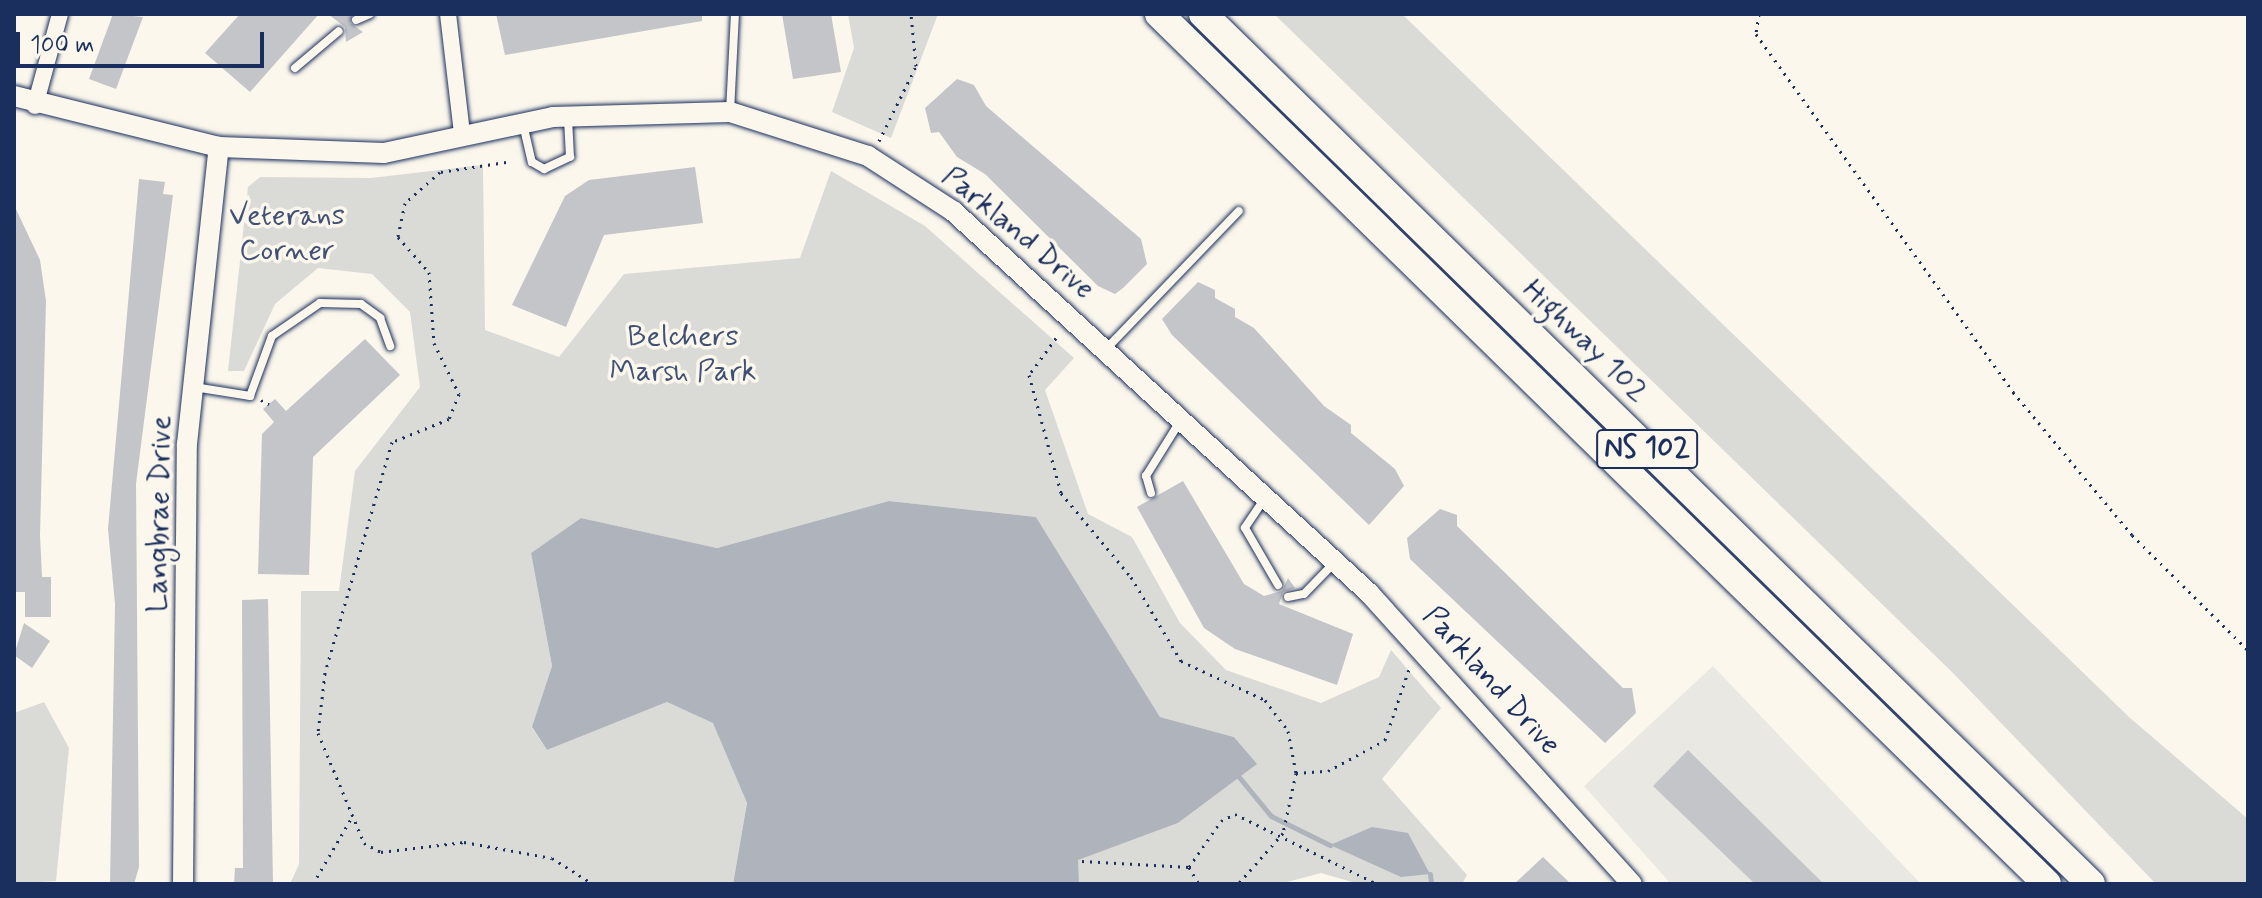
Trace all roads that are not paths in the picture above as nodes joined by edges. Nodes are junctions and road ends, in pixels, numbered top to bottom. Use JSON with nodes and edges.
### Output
{"nodes":[{"id":1,"x":60,"y":14,"type":"edge"},
{"id":2,"x":370,"y":14,"type":"edge"},
{"id":3,"x":448,"y":14,"type":"edge"},
{"id":4,"x":735,"y":14,"type":"edge"},
{"id":5,"x":1159,"y":14,"type":"edge"},
{"id":6,"x":1203,"y":14,"type":"edge"},
{"id":7,"x":356,"y":20,"type":"dead end"},
{"id":8,"x":339,"y":31,"type":"dead end"},
{"id":9,"x":295,"y":68,"type":"dead end"},
{"id":10,"x":14,"y":96,"type":"edge"},
{"id":11,"x":35,"y":106,"type":"junction"},
{"id":12,"x":730,"y":112,"type":"junction"},
{"id":13,"x":567,"y":117,"type":"junction"},
{"id":14,"x":523,"y":123,"type":"junction"},
{"id":15,"x":462,"y":134,"type":"junction"},
{"id":16,"x":219,"y":147,"type":"junction"},
{"id":17,"x":1239,"y":211,"type":"dead end"},
{"id":18,"x":390,"y":346,"type":"dead end"},
{"id":19,"x":1107,"y":348,"type":"junction"},
{"id":20,"x":194,"y":387,"type":"junction"},
{"id":21,"x":1182,"y":419,"type":"junction"},
{"id":22,"x":1151,"y":493,"type":"dead end"},
{"id":23,"x":1266,"y":497,"type":"junction"},
{"id":24,"x":1336,"y":562,"type":"junction"},
{"id":25,"x":1278,"y":585,"type":"dead end"},
{"id":26,"x":1288,"y":597,"type":"dead end"},
{"id":27,"x":183,"y":884,"type":"edge"},
{"id":28,"x":1632,"y":884,"type":"edge"},
{"id":29,"x":2047,"y":884,"type":"edge"},
{"id":30,"x":2091,"y":884,"type":"edge"}],
"edges":[{"from":1,"to":11,"type":"street"},
{"from":2,"to":7,"type":"lane"},
{"from":3,"to":15,"type":"street"},
{"from":4,"to":12,"type":"lane"},
{"from":5,"to":29,"type":"highway","number":"NS 102"},
{"from":6,"to":30,"type":"highway","name":"Highway 102","number":"NS 102"},
{"from":8,"to":9,"type":"lane"},
{"from":10,"to":11,"type":"street","name":"Parkland Drive"},
{"from":11,"to":16,"type":"street","name":"Parkland Drive"},
{"from":12,"to":13,"type":"street","name":"Parkland Drive"},
{"from":12,"to":19,"type":"street","name":"Parkland Drive"},
{"from":13,"to":14,"type":"street","name":"Parkland Drive"},
{"from":13,"to":14,"type":"lane"},
{"from":14,"to":15,"type":"street","name":"Parkland Drive"},
{"from":15,"to":16,"type":"street","name":"Parkland Drive"},
{"from":16,"to":20,"type":"street","name":"Langbrae Drive"},
{"from":17,"to":19,"type":"lane"},
{"from":18,"to":20,"type":"lane"},
{"from":19,"to":21,"type":"street","name":"Parkland Drive"},
{"from":20,"to":27,"type":"street","name":"Langbrae Drive"},
{"from":21,"to":22,"type":"lane"},
{"from":21,"to":23,"type":"street","name":"Parkland Drive"},
{"from":23,"to":24,"type":"street","name":"Parkland Drive"},
{"from":23,"to":25,"type":"lane"},
{"from":24,"to":26,"type":"lane"},
{"from":24,"to":28,"type":"street","name":"Parkland Drive"}]}
